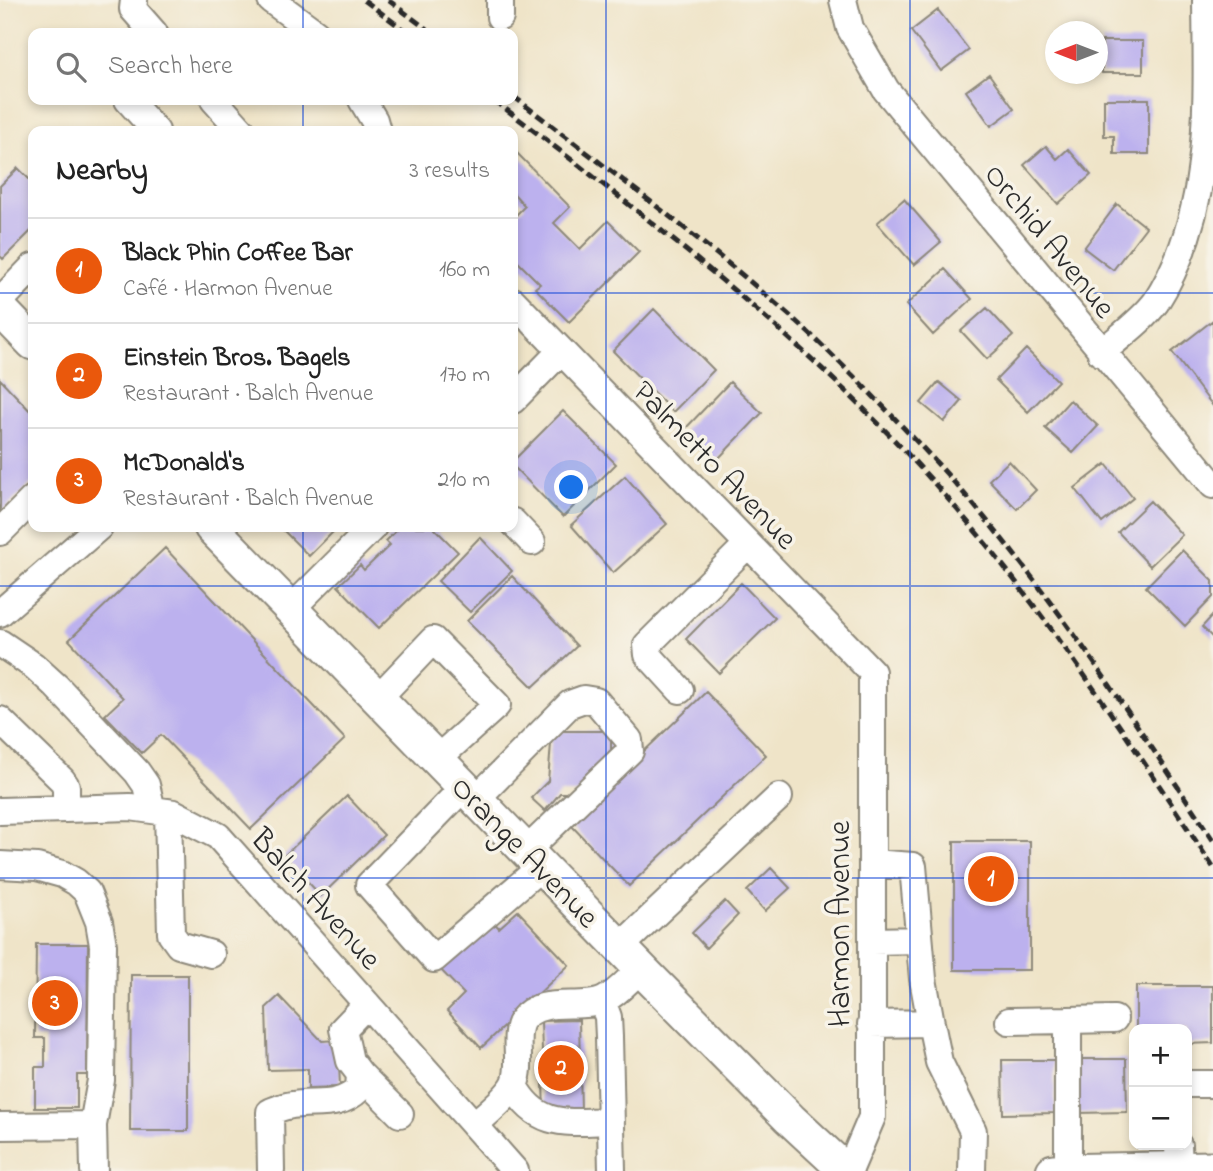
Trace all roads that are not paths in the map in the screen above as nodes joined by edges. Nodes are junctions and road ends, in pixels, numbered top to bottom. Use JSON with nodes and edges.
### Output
{"nodes":[{"id":1,"x":134,"y":0,"type":"edge"},
{"id":2,"x":271,"y":0,"type":"edge"},
{"id":3,"x":844,"y":0,"type":"edge"},
{"id":4,"x":1206,"y":0,"type":"edge"},
{"id":5,"x":150,"y":28,"type":"edge"},
{"id":6,"x":309,"y":28,"type":"edge"},
{"id":7,"x":133,"y":105,"type":"edge"},
{"id":8,"x":219,"y":105,"type":"edge"},
{"id":9,"x":365,"y":105,"type":"edge"},
{"id":10,"x":151,"y":126,"type":"edge"},
{"id":11,"x":237,"y":126,"type":"edge"},
{"id":12,"x":376,"y":126,"type":"edge"},
{"id":13,"x":28,"y":272,"type":"edge"},
{"id":14,"x":0,"y":301,"type":"edge"},
{"id":15,"x":518,"y":306,"type":"edge"},
{"id":16,"x":0,"y":309,"type":"edge"},
{"id":17,"x":28,"y":338,"type":"edge"},
{"id":18,"x":561,"y":351,"type":"junction"},
{"id":19,"x":1101,"y":353,"type":"junction"},
{"id":20,"x":518,"y":395,"type":"edge"},
{"id":21,"x":1213,"y":485,"type":"edge"},
{"id":22,"x":28,"y":504,"type":"edge"},
{"id":23,"x":518,"y":527,"type":"edge"},
{"id":24,"x":0,"y":532,"type":"edge"},
{"id":25,"x":93,"y":532,"type":"edge"},
{"id":26,"x":216,"y":532,"type":"edge"},
{"id":27,"x":368,"y":532,"type":"edge"},
{"id":28,"x":532,"y":542,"type":"dead end"},
{"id":29,"x":748,"y":544,"type":"junction"},
{"id":30,"x":291,"y":609,"type":"junction"},
{"id":31,"x":0,"y":613,"type":"edge"},
{"id":32,"x":0,"y":643,"type":"edge"},
{"id":33,"x":872,"y":672,"type":"joint"},
{"id":34,"x":680,"y":690,"type":"dead end"},
{"id":35,"x":378,"y":698,"type":"junction"},
{"id":36,"x":0,"y":720,"type":"edge"},
{"id":37,"x":437,"y":759,"type":"junction"},
{"id":38,"x":470,"y":793,"type":"junction"},
{"id":39,"x":779,"y":797,"type":"dead end"},
{"id":40,"x":66,"y":809,"type":"junction"},
{"id":41,"x":0,"y":811,"type":"edge"},
{"id":42,"x":160,"y":811,"type":"junction"},
{"id":43,"x":534,"y":859,"type":"junction"},
{"id":44,"x":872,"y":863,"type":"junction"},
{"id":45,"x":0,"y":865,"type":"edge"},
{"id":46,"x":919,"y":940,"type":"junction"},
{"id":47,"x":872,"y":941,"type":"junction"},
{"id":48,"x":211,"y":954,"type":"dead end"},
{"id":49,"x":630,"y":958,"type":"junction"},
{"id":50,"x":602,"y":1001,"type":"junction"},
{"id":51,"x":367,"y":1004,"type":"junction"},
{"id":52,"x":1068,"y":1020,"type":"junction"},
{"id":53,"x":1114,"y":1020,"type":"dead end"},
{"id":54,"x":1009,"y":1021,"type":"dead end"},
{"id":55,"x":931,"y":1023,"type":"junction"},
{"id":56,"x":871,"y":1024,"type":"junction"},
{"id":57,"x":360,"y":1074,"type":"junction"},
{"id":58,"x":1192,"y":1084,"type":"edge"},
{"id":59,"x":1213,"y":1084,"type":"edge"},
{"id":60,"x":514,"y":1086,"type":"junction"},
{"id":61,"x":400,"y":1114,"type":"dead end"},
{"id":62,"x":611,"y":1121,"type":"junction"},
{"id":63,"x":93,"y":1125,"type":"junction"},
{"id":64,"x":474,"y":1125,"type":"junction"},
{"id":65,"x":0,"y":1126,"type":"edge"},
{"id":66,"x":1179,"y":1157,"type":"edge"},
{"id":67,"x":1213,"y":1168,"type":"edge"},
{"id":68,"x":94,"y":1171,"type":"edge"},
{"id":69,"x":271,"y":1171,"type":"edge"},
{"id":70,"x":514,"y":1171,"type":"edge"},
{"id":71,"x":612,"y":1171,"type":"edge"},
{"id":72,"x":848,"y":1171,"type":"edge"},
{"id":73,"x":972,"y":1171,"type":"edge"},
{"id":74,"x":1053,"y":1171,"type":"edge"},
{"id":75,"x":1068,"y":1171,"type":"edge"}],
"edges":[{"from":1,"to":5,"type":"street"},
{"from":2,"to":6,"type":"street"},
{"from":3,"to":19,"type":"street","name":"Orchid Avenue"},
{"from":4,"to":19,"type":"street"},
{"from":7,"to":10,"type":"street"},
{"from":8,"to":11,"type":"street"},
{"from":9,"to":12,"type":"street"},
{"from":13,"to":14,"type":"street"},
{"from":15,"to":18,"type":"street","name":"Palmetto Avenue"},
{"from":16,"to":17,"type":"main road"},
{"from":18,"to":20,"type":"street"},
{"from":18,"to":29,"type":"street","name":"Palmetto Avenue"},
{"from":19,"to":21,"type":"street","name":"Orchid Avenue"},
{"from":22,"to":24,"type":"street"},
{"from":23,"to":28,"type":"street"},
{"from":25,"to":31,"type":"street"},
{"from":26,"to":30,"type":"main road","name":"Orange Avenue"},
{"from":27,"to":30,"type":"street"},
{"from":29,"to":33,"type":"street","name":"Palmetto Avenue"},
{"from":29,"to":34,"type":"street"},
{"from":30,"to":35,"type":"main road","name":"Orange Avenue"},
{"from":32,"to":42,"type":"street"},
{"from":33,"to":44,"type":"street","name":"Harmon Avenue"},
{"from":35,"to":37,"type":"main road","name":"Orange Avenue"},
{"from":35,"to":37,"type":"street"},
{"from":36,"to":40,"type":"street"},
{"from":37,"to":38,"type":"main road","name":"Orange Avenue"},
{"from":38,"to":43,"type":"main road","name":"Orange Avenue"},
{"from":38,"to":43,"type":"street"},
{"from":38,"to":43,"type":"street"},
{"from":39,"to":49,"type":"street"},
{"from":40,"to":41,"type":"street","name":"Balch Avenue"},
{"from":40,"to":42,"type":"street","name":"Balch Avenue"},
{"from":42,"to":48,"type":"street"},
{"from":42,"to":51,"type":"street","name":"Balch Avenue"},
{"from":43,"to":49,"type":"main road","name":"Orange Avenue"},
{"from":44,"to":46,"type":"street"},
{"from":44,"to":47,"type":"street","name":"Harmon Avenue"},
{"from":45,"to":63,"type":"street"},
{"from":46,"to":47,"type":"street"},
{"from":46,"to":55,"type":"street"},
{"from":47,"to":56,"type":"street","name":"Harmon Avenue"},
{"from":49,"to":50,"type":"street"},
{"from":49,"to":72,"type":"main road","name":"Orange Avenue"},
{"from":50,"to":60,"type":"street"},
{"from":50,"to":62,"type":"street"},
{"from":51,"to":57,"type":"street"},
{"from":51,"to":64,"type":"street","name":"Balch Avenue"},
{"from":52,"to":53,"type":"street"},
{"from":52,"to":54,"type":"street"},
{"from":52,"to":75,"type":"street"},
{"from":55,"to":56,"type":"street"},
{"from":55,"to":73,"type":"street"},
{"from":56,"to":72,"type":"street","name":"Harmon Avenue"},
{"from":57,"to":61,"type":"street"},
{"from":57,"to":69,"type":"street"},
{"from":58,"to":59,"type":"street"},
{"from":60,"to":62,"type":"street"},
{"from":60,"to":64,"type":"street"},
{"from":62,"to":71,"type":"street"},
{"from":63,"to":65,"type":"street"},
{"from":63,"to":68,"type":"street"},
{"from":64,"to":70,"type":"street","name":"Balch Avenue"},
{"from":66,"to":67,"type":"main road"},
{"from":66,"to":75,"type":"main road"},
{"from":74,"to":75,"type":"main road"}]}
